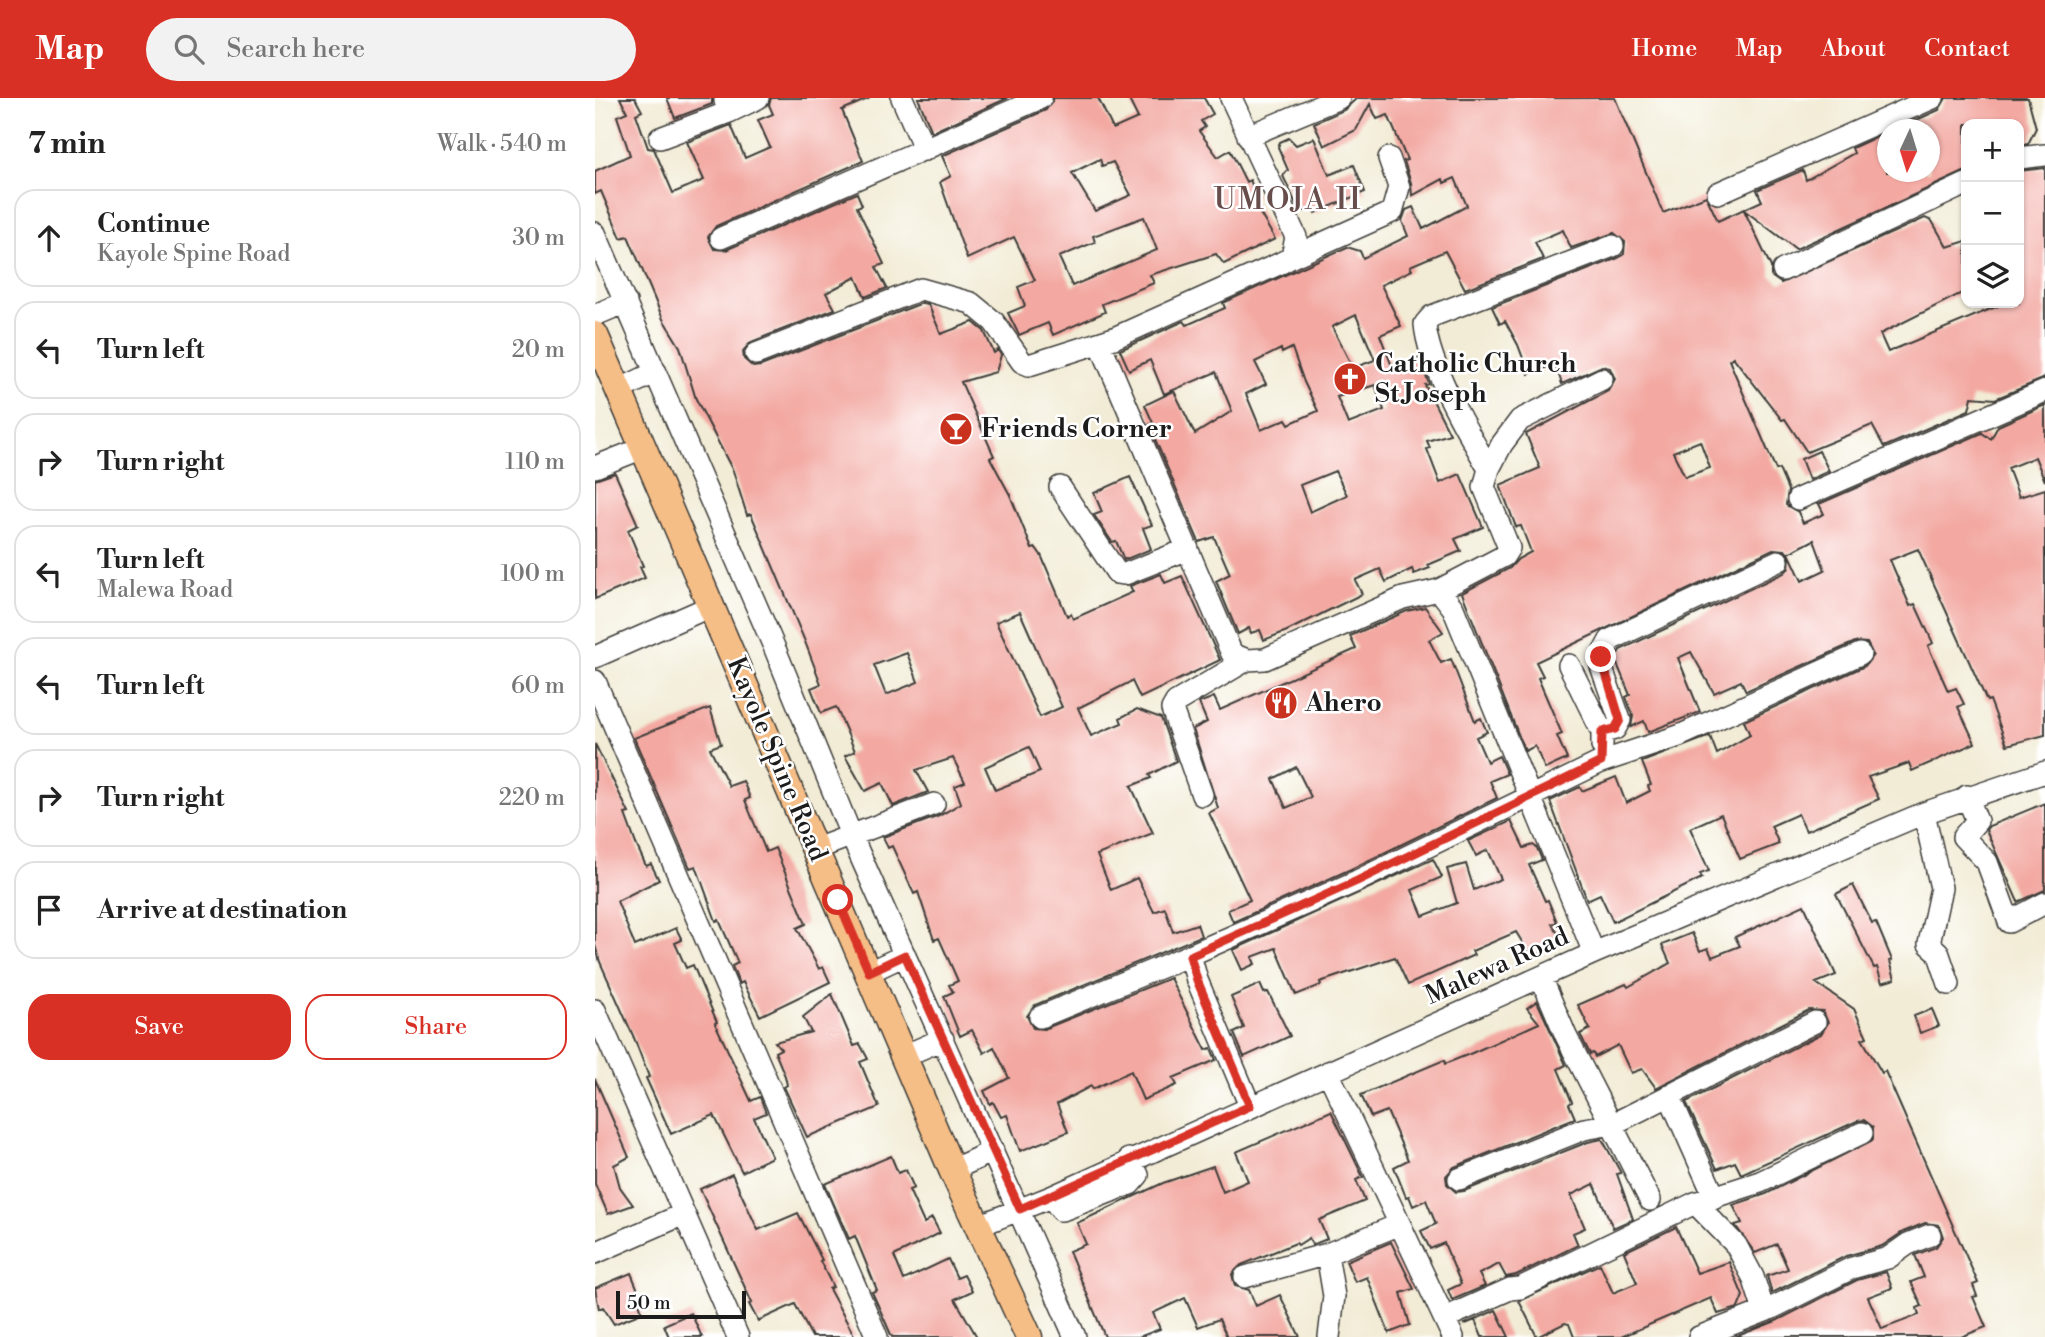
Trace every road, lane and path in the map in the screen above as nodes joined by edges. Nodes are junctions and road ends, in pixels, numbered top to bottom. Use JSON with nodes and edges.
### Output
{"nodes":[{"id":1,"x":758,"y":98,"type":"edge"},
{"id":2,"x":902,"y":98,"type":"edge"},
{"id":3,"x":1041,"y":98,"type":"edge"},
{"id":4,"x":1231,"y":98,"type":"edge"},
{"id":5,"x":1339,"y":98,"type":"edge"},
{"id":6,"x":1933,"y":98,"type":"edge"},
{"id":7,"x":727,"y":105,"type":"edge"},
{"id":8,"x":1248,"y":136,"type":"junction"},
{"id":9,"x":660,"y":138,"type":"dead end"},
{"id":10,"x":925,"y":150,"type":"junction"},
{"id":11,"x":2045,"y":155,"type":"edge"},
{"id":12,"x":2024,"y":157,"type":"edge"},
{"id":13,"x":1389,"y":158,"type":"dead end"},
{"id":14,"x":1961,"y":186,"type":"edge"},
{"id":15,"x":1718,"y":194,"type":"dead end"},
{"id":16,"x":595,"y":233,"type":"edge"},
{"id":17,"x":721,"y":238,"type":"dead end"},
{"id":18,"x":1613,"y":246,"type":"dead end"},
{"id":19,"x":1292,"y":257,"type":"junction"},
{"id":20,"x":1783,"y":270,"type":"dead end"},
{"id":21,"x":626,"y":302,"type":"junction"},
{"id":22,"x":595,"y":315,"type":"edge"},
{"id":23,"x":595,"y":335,"type":"edge"},
{"id":24,"x":1100,"y":343,"type":"junction"},
{"id":25,"x":755,"y":354,"type":"dead end"},
{"id":26,"x":656,"y":372,"type":"junction"},
{"id":27,"x":1602,"y":379,"type":"dead end"},
{"id":28,"x":619,"y":390,"type":"junction"},
{"id":29,"x":2045,"y":391,"type":"edge"},
{"id":30,"x":643,"y":448,"type":"junction"},
{"id":31,"x":595,"y":467,"type":"edge"},
{"id":32,"x":1489,"y":469,"type":"junction"},
{"id":33,"x":1060,"y":487,"type":"dead end"},
{"id":34,"x":1798,"y":499,"type":"dead end"},
{"id":35,"x":1188,"y":550,"type":"junction"},
{"id":36,"x":1778,"y":561,"type":"dead end"},
{"id":37,"x":1440,"y":590,"type":"junction"},
{"id":38,"x":711,"y":606,"type":"junction"},
{"id":39,"x":1860,"y":653,"type":"dead end"},
{"id":40,"x":595,"y":657,"type":"edge"},
{"id":41,"x":1247,"y":660,"type":"junction"},
{"id":42,"x":1569,"y":665,"type":"dead end"},
{"id":43,"x":595,"y":681,"type":"edge"},
{"id":44,"x":1602,"y":732,"type":"junction"},
{"id":45,"x":1601,"y":762,"type":"junction"},
{"id":46,"x":2045,"y":772,"type":"edge"},
{"id":47,"x":1202,"y":795,"type":"dead end"},
{"id":48,"x":1967,"y":796,"type":"junction"},
{"id":49,"x":1529,"y":798,"type":"junction"},
{"id":50,"x":934,"y":804,"type":"dead end"},
{"id":51,"x":1924,"y":813,"type":"junction"},
{"id":52,"x":851,"y":835,"type":"junction"},
{"id":53,"x":816,"y":849,"type":"junction"},
{"id":54,"x":2045,"y":903,"type":"edge"},
{"id":55,"x":1594,"y":954,"type":"junction"},
{"id":56,"x":905,"y":955,"type":"junction"},
{"id":57,"x":1190,"y":956,"type":"junction"},
{"id":58,"x":869,"y":972,"type":"junction"},
{"id":59,"x":1541,"y":977,"type":"junction"},
{"id":60,"x":1949,"y":984,"type":"dead end"},
{"id":61,"x":595,"y":1010,"type":"edge"},
{"id":62,"x":1040,"y":1017,"type":"dead end"},
{"id":63,"x":1815,"y":1022,"type":"dead end"},
{"id":64,"x":943,"y":1039,"type":"junction"},
{"id":65,"x":904,"y":1056,"type":"junction"},
{"id":66,"x":1328,"y":1072,"type":"junction"},
{"id":67,"x":1669,"y":1095,"type":"junction"},
{"id":68,"x":1250,"y":1106,"type":"junction"},
{"id":69,"x":1613,"y":1124,"type":"junction"},
{"id":70,"x":1862,"y":1133,"type":"dead end"},
{"id":71,"x":993,"y":1151,"type":"junction"},
{"id":72,"x":1129,"y":1159,"type":"junction"},
{"id":73,"x":952,"y":1170,"type":"junction"},
{"id":74,"x":1096,"y":1175,"type":"junction"},
{"id":75,"x":1459,"y":1178,"type":"dead end"},
{"id":76,"x":1107,"y":1194,"type":"junction"},
{"id":77,"x":1051,"y":1197,"type":"junction"},
{"id":78,"x":1650,"y":1200,"type":"dead end"},
{"id":79,"x":1705,"y":1200,"type":"junction"},
{"id":80,"x":1020,"y":1209,"type":"junction"},
{"id":81,"x":684,"y":1214,"type":"junction"},
{"id":82,"x":1398,"y":1225,"type":"junction"},
{"id":83,"x":978,"y":1226,"type":"junction"},
{"id":84,"x":1930,"y":1236,"type":"dead end"},
{"id":85,"x":595,"y":1253,"type":"edge"},
{"id":86,"x":1327,"y":1254,"type":"junction"},
{"id":87,"x":1245,"y":1277,"type":"dead end"},
{"id":88,"x":1770,"y":1310,"type":"junction"},
{"id":89,"x":1449,"y":1327,"type":"edge"},
{"id":90,"x":737,"y":1337,"type":"edge"},
{"id":91,"x":877,"y":1337,"type":"edge"},
{"id":92,"x":1029,"y":1337,"type":"edge"},
{"id":93,"x":1075,"y":1337,"type":"edge"},
{"id":94,"x":1329,"y":1337,"type":"edge"},
{"id":95,"x":1699,"y":1337,"type":"edge"}],
"edges":[{"from":1,"to":7,"type":"street"},
{"from":2,"to":10,"type":"street"},
{"from":3,"to":10,"type":"street"},
{"from":4,"to":8,"type":"street"},
{"from":5,"to":8,"type":"street"},
{"from":6,"to":15,"type":"street"},
{"from":7,"to":9,"type":"street"},
{"from":8,"to":19,"type":"street"},
{"from":10,"to":17,"type":"street"},
{"from":11,"to":12,"type":"street"},
{"from":13,"to":19,"type":"street"},
{"from":14,"to":20,"type":"street"},
{"from":16,"to":21,"type":"street"},
{"from":18,"to":32,"type":"street"},
{"from":19,"to":24,"type":"street"},
{"from":21,"to":22,"type":"street"},
{"from":21,"to":26,"type":"street"},
{"from":23,"to":28,"type":"main road","name":"Kayole Spine Road"},
{"from":24,"to":25,"type":"street"},
{"from":24,"to":35,"type":"street"},
{"from":26,"to":28,"type":"street"},
{"from":26,"to":52,"type":"street"},
{"from":27,"to":32,"type":"street"},
{"from":28,"to":30,"type":"main road","name":"Kayole Spine Road"},
{"from":29,"to":34,"type":"street"},
{"from":30,"to":31,"type":"street"},
{"from":30,"to":38,"type":"main road","name":"Kayole Spine Road"},
{"from":32,"to":37,"type":"street"},
{"from":33,"to":35,"type":"street"},
{"from":35,"to":41,"type":"street"},
{"from":36,"to":44,"type":"street"},
{"from":37,"to":41,"type":"street"},
{"from":37,"to":49,"type":"street"},
{"from":38,"to":40,"type":"street"},
{"from":38,"to":53,"type":"main road","name":"Kayole Spine Road"},
{"from":39,"to":45,"type":"street"},
{"from":41,"to":47,"type":"street"},
{"from":42,"to":44,"type":"street"},
{"from":43,"to":91,"type":"street"},
{"from":44,"to":45,"type":"street"},
{"from":45,"to":49,"type":"street"},
{"from":46,"to":48,"type":"street","name":"Malewa Road"},
{"from":48,"to":51,"type":"street","name":"Malewa Road"},
{"from":48,"to":54,"type":"street"},
{"from":49,"to":55,"type":"street"},
{"from":49,"to":57,"type":"street"},
{"from":50,"to":52,"type":"street"},
{"from":51,"to":55,"type":"street","name":"Malewa Road"},
{"from":51,"to":60,"type":"street"},
{"from":52,"to":53,"type":"street"},
{"from":52,"to":56,"type":"street"},
{"from":53,"to":58,"type":"main road","name":"Kayole Spine Road"},
{"from":55,"to":59,"type":"street","name":"Malewa Road"},
{"from":56,"to":58,"type":"street"},
{"from":56,"to":64,"type":"street"},
{"from":57,"to":62,"type":"street"},
{"from":57,"to":68,"type":"street"},
{"from":58,"to":65,"type":"main road","name":"Kayole Spine Road"},
{"from":59,"to":66,"type":"street","name":"Malewa Road"},
{"from":59,"to":69,"type":"street"},
{"from":61,"to":81,"type":"street"},
{"from":63,"to":67,"type":"street"},
{"from":64,"to":65,"type":"street"},
{"from":64,"to":71,"type":"street"},
{"from":65,"to":73,"type":"main road","name":"Kayole Spine Road"},
{"from":66,"to":68,"type":"street","name":"Malewa Road"},
{"from":66,"to":82,"type":"street"},
{"from":67,"to":69,"type":"street"},
{"from":67,"to":79,"type":"street"},
{"from":68,"to":72,"type":"street","name":"Malewa Road"},
{"from":69,"to":75,"type":"street"},
{"from":69,"to":78,"type":"street"},
{"from":70,"to":79,"type":"street"},
{"from":71,"to":73,"type":"street"},
{"from":71,"to":80,"type":"street"},
{"from":72,"to":74,"type":"street","name":"Malewa Road"},
{"from":72,"to":76,"type":"street"},
{"from":73,"to":83,"type":"main road","name":"Kayole Spine Road"},
{"from":74,"to":76,"type":"street"},
{"from":74,"to":77,"type":"street","name":"Malewa Road"},
{"from":76,"to":77,"type":"street"},
{"from":77,"to":80,"type":"street","name":"Malewa Road"},
{"from":79,"to":88,"type":"street"},
{"from":79,"to":89,"type":"street"},
{"from":80,"to":83,"type":"street","name":"Malewa Road"},
{"from":80,"to":93,"type":"street"},
{"from":81,"to":85,"type":"street"},
{"from":81,"to":90,"type":"street"},
{"from":82,"to":86,"type":"street"},
{"from":82,"to":89,"type":"street"},
{"from":83,"to":92,"type":"main road","name":"Kayole Spine Road"},
{"from":84,"to":88,"type":"street"},
{"from":86,"to":87,"type":"street"},
{"from":86,"to":94,"type":"street"},
{"from":88,"to":95,"type":"street"}]}
